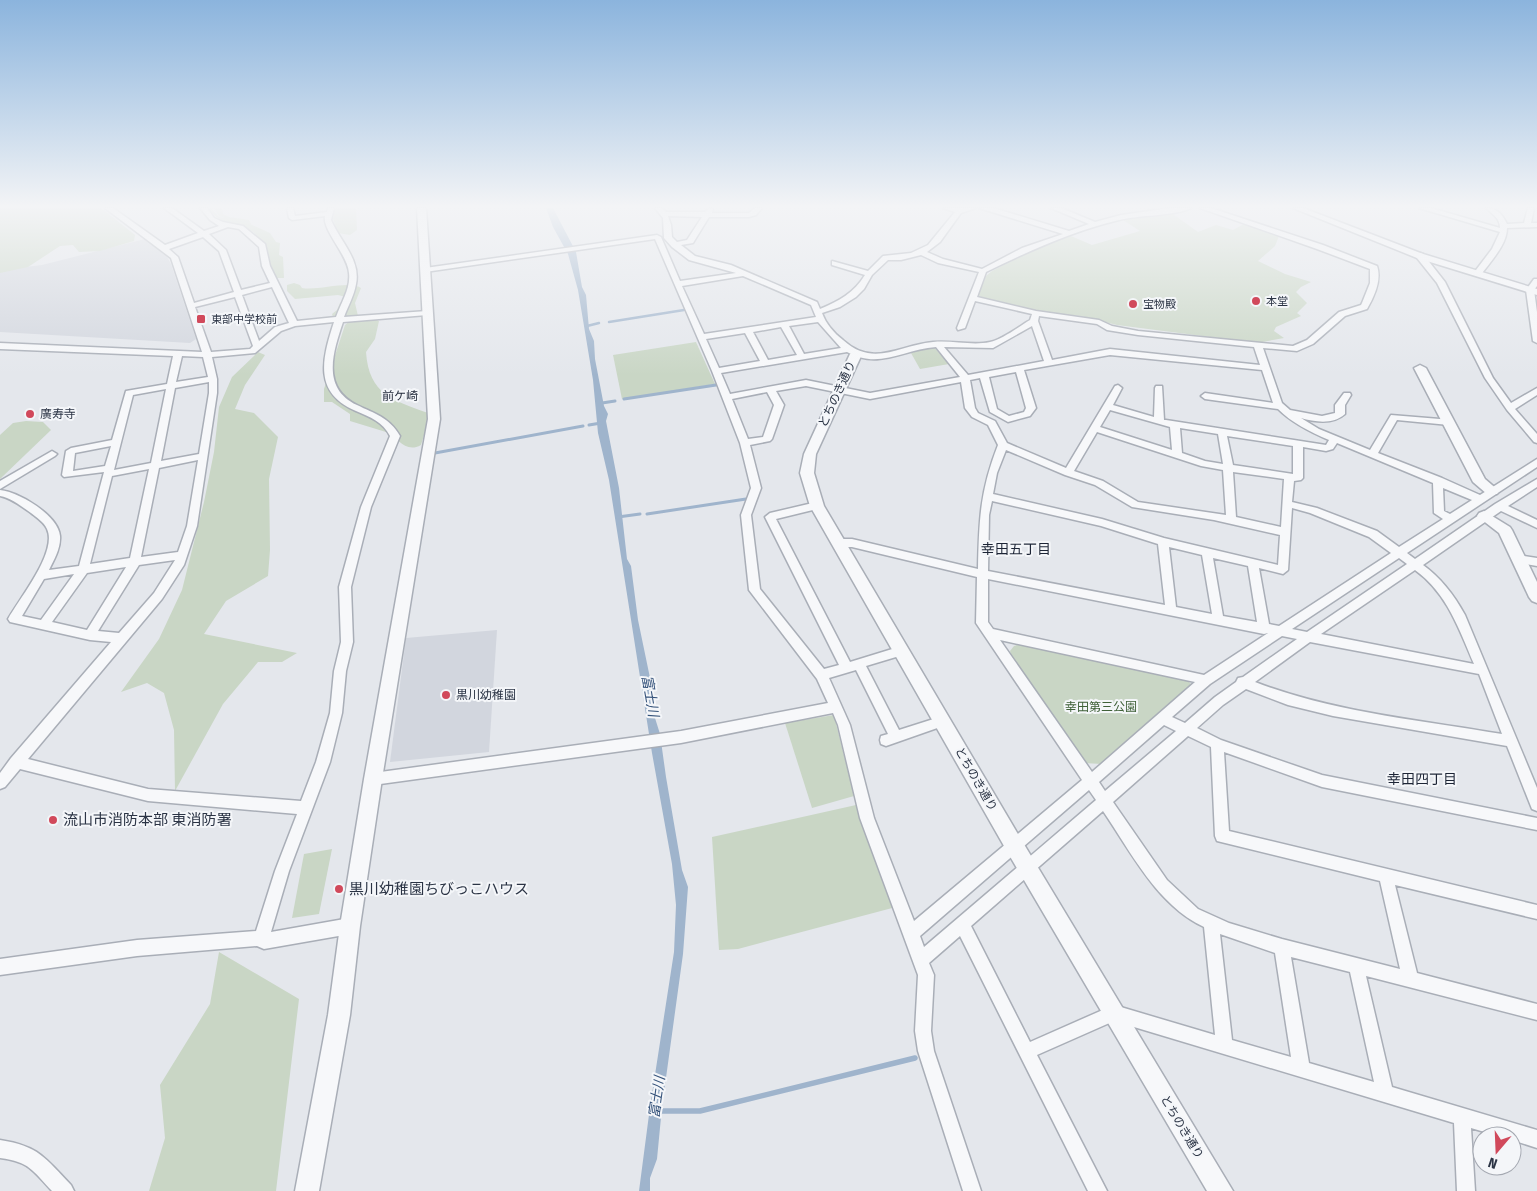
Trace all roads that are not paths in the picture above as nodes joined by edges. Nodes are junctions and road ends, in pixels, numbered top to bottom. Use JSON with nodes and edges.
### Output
{"nodes":[{"id":1,"x":176,"y":264,"type":"edge"},
{"id":2,"x":227,"y":264,"type":"edge"},
{"id":3,"x":266,"y":264,"type":"edge"},
{"id":4,"x":351,"y":264,"type":"edge"},
{"id":5,"x":424,"y":264,"type":"edge"},
{"id":6,"x":470,"y":264,"type":"edge"},
{"id":7,"x":671,"y":264,"type":"edge"},
{"id":8,"x":717,"y":264,"type":"edge"},
{"id":9,"x":835,"y":264,"type":"dead end"},
{"id":10,"x":880,"y":264,"type":"edge"},
{"id":11,"x":948,"y":264,"type":"edge"},
{"id":12,"x":1000,"y":264,"type":"edge"},
{"id":13,"x":1363,"y":264,"type":"edge"},
{"id":14,"x":1426,"y":264,"type":"edge"},
{"id":15,"x":1444,"y":264,"type":"edge"},
{"id":16,"x":1484,"y":264,"type":"edge"},
{"id":17,"x":424,"y":270,"type":"junction"},
{"id":18,"x":983,"y":271,"type":"junction"},
{"id":19,"x":744,"y":274,"type":"junction"},
{"id":20,"x":869,"y":274,"type":"junction"},
{"id":21,"x":1476,"y":274,"type":"junction"},
{"id":22,"x":1537,"y":281,"type":"edge"},
{"id":23,"x":274,"y":284,"type":"junction"},
{"id":24,"x":677,"y":284,"type":"junction"},
{"id":25,"x":1534,"y":291,"type":"edge"},
{"id":26,"x":238,"y":294,"type":"junction"},
{"id":27,"x":973,"y":298,"type":"junction"},
{"id":28,"x":191,"y":306,"type":"junction"},
{"id":29,"x":427,"y":313,"type":"junction"},
{"id":30,"x":819,"y":315,"type":"junction"},
{"id":31,"x":1035,"y":317,"type":"junction"},
{"id":32,"x":1535,"y":318,"type":"edge"},
{"id":33,"x":341,"y":320,"type":"junction"},
{"id":34,"x":294,"y":324,"type":"junction"},
{"id":35,"x":784,"y":325,"type":"junction"},
{"id":36,"x":961,"y":328,"type":"dead end"},
{"id":37,"x":748,"y":330,"type":"junction"},
{"id":38,"x":701,"y":337,"type":"junction"},
{"id":39,"x":1537,"y":341,"type":"edge"},
{"id":40,"x":938,"y":344,"type":"junction"},
{"id":41,"x":0,"y":346,"type":"edge"},
{"id":42,"x":257,"y":346,"type":"junction"},
{"id":43,"x":1258,"y":346,"type":"junction"},
{"id":44,"x":852,"y":352,"type":"junction"},
{"id":45,"x":178,"y":353,"type":"junction"},
{"id":46,"x":207,"y":354,"type":"junction"},
{"id":47,"x":802,"y":357,"type":"junction"},
{"id":48,"x":765,"y":363,"type":"junction"},
{"id":49,"x":1049,"y":363,"type":"junction"},
{"id":50,"x":1019,"y":368,"type":"junction"},
{"id":51,"x":1266,"y":368,"type":"junction"},
{"id":52,"x":1420,"y":368,"type":"dead end"},
{"id":53,"x":716,"y":371,"type":"junction"},
{"id":54,"x":984,"y":375,"type":"junction"},
{"id":55,"x":965,"y":378,"type":"junction"},
{"id":56,"x":213,"y":379,"type":"junction"},
{"id":57,"x":172,"y":386,"type":"junction"},
{"id":58,"x":1118,"y":388,"type":"dead end"},
{"id":59,"x":1159,"y":388,"type":"dead end"},
{"id":60,"x":770,"y":389,"type":"junction"},
{"id":61,"x":838,"y":390,"type":"junction"},
{"id":62,"x":1537,"y":392,"type":"edge"},
{"id":63,"x":1347,"y":395,"type":"dead end"},
{"id":64,"x":1205,"y":396,"type":"dead end"},
{"id":65,"x":726,"y":397,"type":"junction"},
{"id":66,"x":1107,"y":406,"type":"junction"},
{"id":67,"x":1510,"y":408,"type":"junction"},
{"id":68,"x":1282,"y":409,"type":"junction"},
{"id":69,"x":1159,"y":421,"type":"junction"},
{"id":70,"x":1449,"y":422,"type":"junction"},
{"id":71,"x":1175,"y":425,"type":"junction"},
{"id":72,"x":1093,"y":428,"type":"junction"},
{"id":73,"x":1222,"y":432,"type":"junction"},
{"id":74,"x":1334,"y":438,"type":"junction"},
{"id":75,"x":1537,"y":440,"type":"edge"},
{"id":76,"x":116,"y":442,"type":"junction"},
{"id":77,"x":745,"y":443,"type":"junction"},
{"id":78,"x":1298,"y":443,"type":"junction"},
{"id":79,"x":1003,"y":445,"type":"junction"},
{"id":80,"x":1373,"y":453,"type":"junction"},
{"id":81,"x":52,"y":454,"type":"dead end"},
{"id":82,"x":1177,"y":455,"type":"junction"},
{"id":83,"x":204,"y":456,"type":"junction"},
{"id":84,"x":1537,"y":462,"type":"edge"},
{"id":85,"x":155,"y":465,"type":"junction"},
{"id":86,"x":1228,"y":467,"type":"junction"},
{"id":87,"x":109,"y":471,"type":"junction"},
{"id":88,"x":1068,"y":472,"type":"junction"},
{"id":89,"x":1289,"y":476,"type":"junction"},
{"id":90,"x":1438,"y":480,"type":"junction"},
{"id":91,"x":1537,"y":482,"type":"edge"},
{"id":92,"x":0,"y":486,"type":"edge"},
{"id":93,"x":1492,"y":491,"type":"junction"},
{"id":94,"x":0,"y":493,"type":"edge"},
{"id":95,"x":987,"y":496,"type":"junction"},
{"id":96,"x":1480,"y":499,"type":"junction"},
{"id":97,"x":1288,"y":504,"type":"junction"},
{"id":98,"x":817,"y":506,"type":"junction"},
{"id":99,"x":1499,"y":506,"type":"junction"},
{"id":100,"x":1484,"y":516,"type":"junction"},
{"id":101,"x":1231,"y":519,"type":"junction"},
{"id":102,"x":1450,"y":519,"type":"junction"},
{"id":103,"x":1537,"y":524,"type":"edge"},
{"id":104,"x":1285,"y":532,"type":"junction"},
{"id":105,"x":1163,"y":542,"type":"junction"},
{"id":106,"x":840,"y":543,"type":"junction"},
{"id":107,"x":1207,"y":552,"type":"junction"},
{"id":108,"x":1401,"y":552,"type":"junction"},
{"id":109,"x":183,"y":555,"type":"junction"},
{"id":110,"x":1518,"y":559,"type":"junction"},
{"id":111,"x":135,"y":562,"type":"junction"},
{"id":112,"x":1537,"y":562,"type":"edge"},
{"id":113,"x":1253,"y":563,"type":"junction"},
{"id":114,"x":1416,"y":565,"type":"junction"},
{"id":115,"x":84,"y":568,"type":"junction"},
{"id":116,"x":983,"y":574,"type":"junction"},
{"id":117,"x":41,"y":575,"type":"junction"},
{"id":118,"x":1537,"y":597,"type":"edge"},
{"id":119,"x":1171,"y":610,"type":"junction"},
{"id":120,"x":1218,"y":618,"type":"junction"},
{"id":121,"x":44,"y":625,"type":"junction"},
{"id":122,"x":1264,"y":629,"type":"junction"},
{"id":123,"x":1278,"y":632,"type":"junction"},
{"id":124,"x":989,"y":633,"type":"junction"},
{"id":125,"x":90,"y":635,"type":"junction"},
{"id":126,"x":1308,"y":636,"type":"junction"},
{"id":127,"x":122,"y":638,"type":"junction"},
{"id":128,"x":902,"y":651,"type":"junction"},
{"id":129,"x":853,"y":666,"type":"junction"},
{"id":130,"x":1482,"y":670,"type":"junction"},
{"id":131,"x":821,"y":675,"type":"junction"},
{"id":132,"x":1206,"y":680,"type":"junction"},
{"id":133,"x":1242,"y":682,"type":"junction"},
{"id":134,"x":837,"y":707,"type":"junction"},
{"id":135,"x":1162,"y":718,"type":"junction"},
{"id":136,"x":943,"y":721,"type":"junction"},
{"id":137,"x":1185,"y":729,"type":"junction"},
{"id":138,"x":1512,"y":741,"type":"junction"},
{"id":139,"x":1217,"y":744,"type":"junction"},
{"id":140,"x":16,"y":762,"type":"junction"},
{"id":141,"x":373,"y":779,"type":"junction"},
{"id":142,"x":1091,"y":782,"type":"junction"},
{"id":143,"x":0,"y":783,"type":"edge"},
{"id":144,"x":1104,"y":800,"type":"junction"},
{"id":145,"x":1537,"y":805,"type":"edge"},
{"id":146,"x":304,"y":808,"type":"junction"},
{"id":147,"x":1537,"y":824,"type":"edge"},
{"id":148,"x":1015,"y":847,"type":"junction"},
{"id":149,"x":1028,"y":867,"type":"junction"},
{"id":150,"x":1386,"y":876,"type":"junction"},
{"id":151,"x":1537,"y":912,"type":"edge"},
{"id":152,"x":1210,"y":923,"type":"junction"},
{"id":153,"x":962,"y":924,"type":"junction"},
{"id":154,"x":350,"y":926,"type":"junction"},
{"id":155,"x":911,"y":934,"type":"junction"},
{"id":156,"x":262,"y":938,"type":"junction"},
{"id":157,"x":1282,"y":947,"type":"junction"},
{"id":158,"x":921,"y":960,"type":"junction"},
{"id":159,"x":1356,"y":965,"type":"junction"},
{"id":160,"x":0,"y":967,"type":"edge"},
{"id":161,"x":1410,"y":979,"type":"junction"},
{"id":162,"x":1537,"y":1012,"type":"edge"},
{"id":163,"x":1114,"y":1013,"type":"junction"},
{"id":164,"x":1224,"y":1045,"type":"junction"},
{"id":165,"x":1028,"y":1051,"type":"junction"},
{"id":166,"x":1301,"y":1067,"type":"junction"},
{"id":167,"x":1385,"y":1093,"type":"junction"},
{"id":168,"x":1462,"y":1116,"type":"junction"},
{"id":169,"x":1537,"y":1139,"type":"edge"},
{"id":170,"x":0,"y":1149,"type":"edge"},
{"id":171,"x":65,"y":1191,"type":"edge"},
{"id":172,"x":307,"y":1191,"type":"edge"},
{"id":173,"x":972,"y":1191,"type":"edge"},
{"id":174,"x":1098,"y":1191,"type":"edge"},
{"id":175,"x":1220,"y":1191,"type":"edge"},
{"id":176,"x":1466,"y":1191,"type":"edge"}],
"edges":[{"from":1,"to":28,"type":"street"},
{"from":2,"to":26,"type":"street"},
{"from":3,"to":23,"type":"street"},
{"from":4,"to":33,"type":"street"},
{"from":5,"to":17,"type":"street"},
{"from":6,"to":17,"type":"street"},
{"from":7,"to":24,"type":"street"},
{"from":8,"to":19,"type":"street"},
{"from":9,"to":20,"type":"street"},
{"from":10,"to":20,"type":"street"},
{"from":11,"to":18,"type":"street"},
{"from":12,"to":18,"type":"street"},
{"from":13,"to":43,"type":"street"},
{"from":14,"to":67,"type":"street"},
{"from":15,"to":21,"type":"street"},
{"from":16,"to":21,"type":"street"},
{"from":17,"to":29,"type":"street"},
{"from":18,"to":27,"type":"street"},
{"from":19,"to":24,"type":"street"},
{"from":19,"to":30,"type":"street"},
{"from":20,"to":30,"type":"street"},
{"from":21,"to":25,"type":"street"},
{"from":22,"to":25,"type":"street"},
{"from":23,"to":26,"type":"street"},
{"from":23,"to":34,"type":"street"},
{"from":24,"to":38,"type":"street"},
{"from":25,"to":32,"type":"street"},
{"from":26,"to":28,"type":"street"},
{"from":26,"to":42,"type":"street"},
{"from":27,"to":31,"type":"street"},
{"from":27,"to":36,"type":"street"},
{"from":28,"to":46,"type":"street"},
{"from":29,"to":33,"type":"street"},
{"from":29,"to":141,"type":"street"},
{"from":30,"to":35,"type":"street"},
{"from":30,"to":44,"type":"street"},
{"from":31,"to":40,"type":"street"},
{"from":31,"to":43,"type":"street"},
{"from":31,"to":49,"type":"street"},
{"from":32,"to":39,"type":"street"},
{"from":33,"to":34,"type":"street"},
{"from":33,"to":146,"type":"street"},
{"from":34,"to":42,"type":"street"},
{"from":35,"to":37,"type":"street"},
{"from":35,"to":47,"type":"street"},
{"from":37,"to":38,"type":"street"},
{"from":37,"to":48,"type":"street"},
{"from":38,"to":53,"type":"street"},
{"from":40,"to":44,"type":"street"},
{"from":40,"to":55,"type":"street"},
{"from":41,"to":45,"type":"street"},
{"from":42,"to":46,"type":"street"},
{"from":43,"to":51,"type":"street"},
{"from":44,"to":47,"type":"street"},
{"from":44,"to":61,"type":"street","name":"とちのき通り"},
{"from":45,"to":46,"type":"street"},
{"from":45,"to":57,"type":"street"},
{"from":46,"to":56,"type":"street"},
{"from":47,"to":48,"type":"street"},
{"from":48,"to":53,"type":"street"},
{"from":49,"to":50,"type":"street"},
{"from":49,"to":51,"type":"street"},
{"from":50,"to":54,"type":"street"},
{"from":50,"to":54,"type":"street"},
{"from":51,"to":68,"type":"street"},
{"from":52,"to":70,"type":"street"},
{"from":53,"to":65,"type":"street"},
{"from":54,"to":55,"type":"street"},
{"from":55,"to":61,"type":"street"},
{"from":55,"to":79,"type":"street"},
{"from":56,"to":57,"type":"street"},
{"from":56,"to":83,"type":"street"},
{"from":57,"to":76,"type":"street"},
{"from":57,"to":85,"type":"street"},
{"from":58,"to":66,"type":"street"},
{"from":59,"to":69,"type":"street"},
{"from":60,"to":61,"type":"street"},
{"from":60,"to":65,"type":"street"},
{"from":60,"to":77,"type":"street"},
{"from":61,"to":98,"type":"street","name":"とちのき通り"},
{"from":62,"to":67,"type":"street"},
{"from":63,"to":68,"type":"street"},
{"from":64,"to":68,"type":"street"},
{"from":65,"to":77,"type":"street"},
{"from":66,"to":69,"type":"street"},
{"from":66,"to":72,"type":"street"},
{"from":67,"to":75,"type":"street"},
{"from":68,"to":74,"type":"street"},
{"from":69,"to":71,"type":"street"},
{"from":70,"to":80,"type":"street"},
{"from":70,"to":93,"type":"street"},
{"from":71,"to":73,"type":"street"},
{"from":71,"to":82,"type":"street"},
{"from":72,"to":82,"type":"street"},
{"from":72,"to":88,"type":"street"},
{"from":73,"to":78,"type":"street"},
{"from":73,"to":86,"type":"street"},
{"from":74,"to":78,"type":"street"},
{"from":74,"to":80,"type":"street"},
{"from":76,"to":87,"type":"street"},
{"from":76,"to":87,"type":"street"},
{"from":77,"to":131,"type":"street"},
{"from":78,"to":89,"type":"street"},
{"from":79,"to":88,"type":"street"},
{"from":79,"to":95,"type":"street"},
{"from":80,"to":90,"type":"street"},
{"from":81,"to":92,"type":"street"},
{"from":82,"to":86,"type":"street"},
{"from":83,"to":85,"type":"street"},
{"from":83,"to":109,"type":"street"},
{"from":84,"to":93,"type":"street"},
{"from":85,"to":87,"type":"street"},
{"from":85,"to":111,"type":"street"},
{"from":86,"to":89,"type":"street"},
{"from":86,"to":101,"type":"street"},
{"from":87,"to":115,"type":"street"},
{"from":88,"to":101,"type":"street"},
{"from":89,"to":97,"type":"street"},
{"from":90,"to":96,"type":"street"},
{"from":90,"to":102,"type":"street"},
{"from":91,"to":99,"type":"street"},
{"from":93,"to":96,"type":"street"},
{"from":94,"to":117,"type":"street"},
{"from":95,"to":105,"type":"street"},
{"from":95,"to":116,"type":"street"},
{"from":96,"to":102,"type":"street"},
{"from":97,"to":104,"type":"street"},
{"from":97,"to":108,"type":"street"},
{"from":98,"to":106,"type":"street","name":"とちのき通り"},
{"from":98,"to":129,"type":"street"},
{"from":99,"to":100,"type":"street"},
{"from":99,"to":103,"type":"street"},
{"from":100,"to":110,"type":"street"},
{"from":100,"to":114,"type":"street"},
{"from":101,"to":104,"type":"street"},
{"from":102,"to":108,"type":"street"},
{"from":104,"to":113,"type":"street"},
{"from":105,"to":107,"type":"street"},
{"from":105,"to":119,"type":"street"},
{"from":106,"to":116,"type":"street"},
{"from":106,"to":128,"type":"street","name":"とちのき通り"},
{"from":107,"to":113,"type":"street"},
{"from":107,"to":120,"type":"street"},
{"from":108,"to":114,"type":"street"},
{"from":108,"to":123,"type":"street"},
{"from":109,"to":111,"type":"street"},
{"from":109,"to":127,"type":"street"},
{"from":110,"to":112,"type":"street"},
{"from":110,"to":118,"type":"street"},
{"from":111,"to":115,"type":"street"},
{"from":111,"to":125,"type":"street"},
{"from":113,"to":122,"type":"street"},
{"from":114,"to":126,"type":"street"},
{"from":114,"to":130,"type":"street"},
{"from":115,"to":117,"type":"street"},
{"from":115,"to":121,"type":"street"},
{"from":116,"to":119,"type":"street"},
{"from":116,"to":124,"type":"street"},
{"from":117,"to":121,"type":"street"},
{"from":119,"to":120,"type":"street"},
{"from":120,"to":122,"type":"street"},
{"from":121,"to":125,"type":"street"},
{"from":122,"to":123,"type":"street"},
{"from":123,"to":126,"type":"street"},
{"from":123,"to":132,"type":"street"},
{"from":124,"to":132,"type":"street"},
{"from":124,"to":142,"type":"street"},
{"from":125,"to":127,"type":"street"},
{"from":126,"to":130,"type":"street"},
{"from":126,"to":133,"type":"street"},
{"from":127,"to":140,"type":"street"},
{"from":128,"to":129,"type":"street"},
{"from":128,"to":136,"type":"street","name":"とちのき通り"},
{"from":129,"to":131,"type":"street"},
{"from":129,"to":136,"type":"street"},
{"from":130,"to":138,"type":"street"},
{"from":131,"to":134,"type":"street"},
{"from":132,"to":135,"type":"street"},
{"from":133,"to":137,"type":"street"},
{"from":133,"to":138,"type":"street"},
{"from":134,"to":141,"type":"street"},
{"from":134,"to":155,"type":"street"},
{"from":135,"to":137,"type":"street"},
{"from":135,"to":142,"type":"street"},
{"from":136,"to":148,"type":"street","name":"とちのき通り"},
{"from":137,"to":139,"type":"street"},
{"from":137,"to":144,"type":"street"},
{"from":138,"to":145,"type":"street"},
{"from":139,"to":147,"type":"street"},
{"from":139,"to":150,"type":"street"},
{"from":140,"to":143,"type":"street"},
{"from":140,"to":146,"type":"street"},
{"from":141,"to":154,"type":"street"},
{"from":142,"to":144,"type":"street"},
{"from":142,"to":148,"type":"street"},
{"from":144,"to":149,"type":"street"},
{"from":144,"to":152,"type":"street"},
{"from":146,"to":156,"type":"street"},
{"from":148,"to":149,"type":"street","name":"とちのき通り"},
{"from":148,"to":155,"type":"street"},
{"from":149,"to":153,"type":"street"},
{"from":149,"to":163,"type":"street","name":"とちのき通り"},
{"from":150,"to":151,"type":"street"},
{"from":150,"to":161,"type":"street"},
{"from":152,"to":157,"type":"street"},
{"from":152,"to":164,"type":"street"},
{"from":153,"to":158,"type":"street"},
{"from":153,"to":165,"type":"street"},
{"from":154,"to":156,"type":"street"},
{"from":154,"to":172,"type":"street"},
{"from":155,"to":158,"type":"street"},
{"from":156,"to":160,"type":"street"},
{"from":157,"to":159,"type":"street"},
{"from":157,"to":166,"type":"street"},
{"from":158,"to":173,"type":"street"},
{"from":159,"to":161,"type":"street"},
{"from":159,"to":167,"type":"street"},
{"from":161,"to":162,"type":"street"},
{"from":163,"to":164,"type":"street"},
{"from":163,"to":165,"type":"street"},
{"from":163,"to":175,"type":"street","name":"とちのき通り"},
{"from":164,"to":166,"type":"street"},
{"from":165,"to":174,"type":"street"},
{"from":166,"to":167,"type":"street"},
{"from":167,"to":168,"type":"street"},
{"from":168,"to":169,"type":"street"},
{"from":168,"to":176,"type":"street"},
{"from":170,"to":171,"type":"street"}]}
